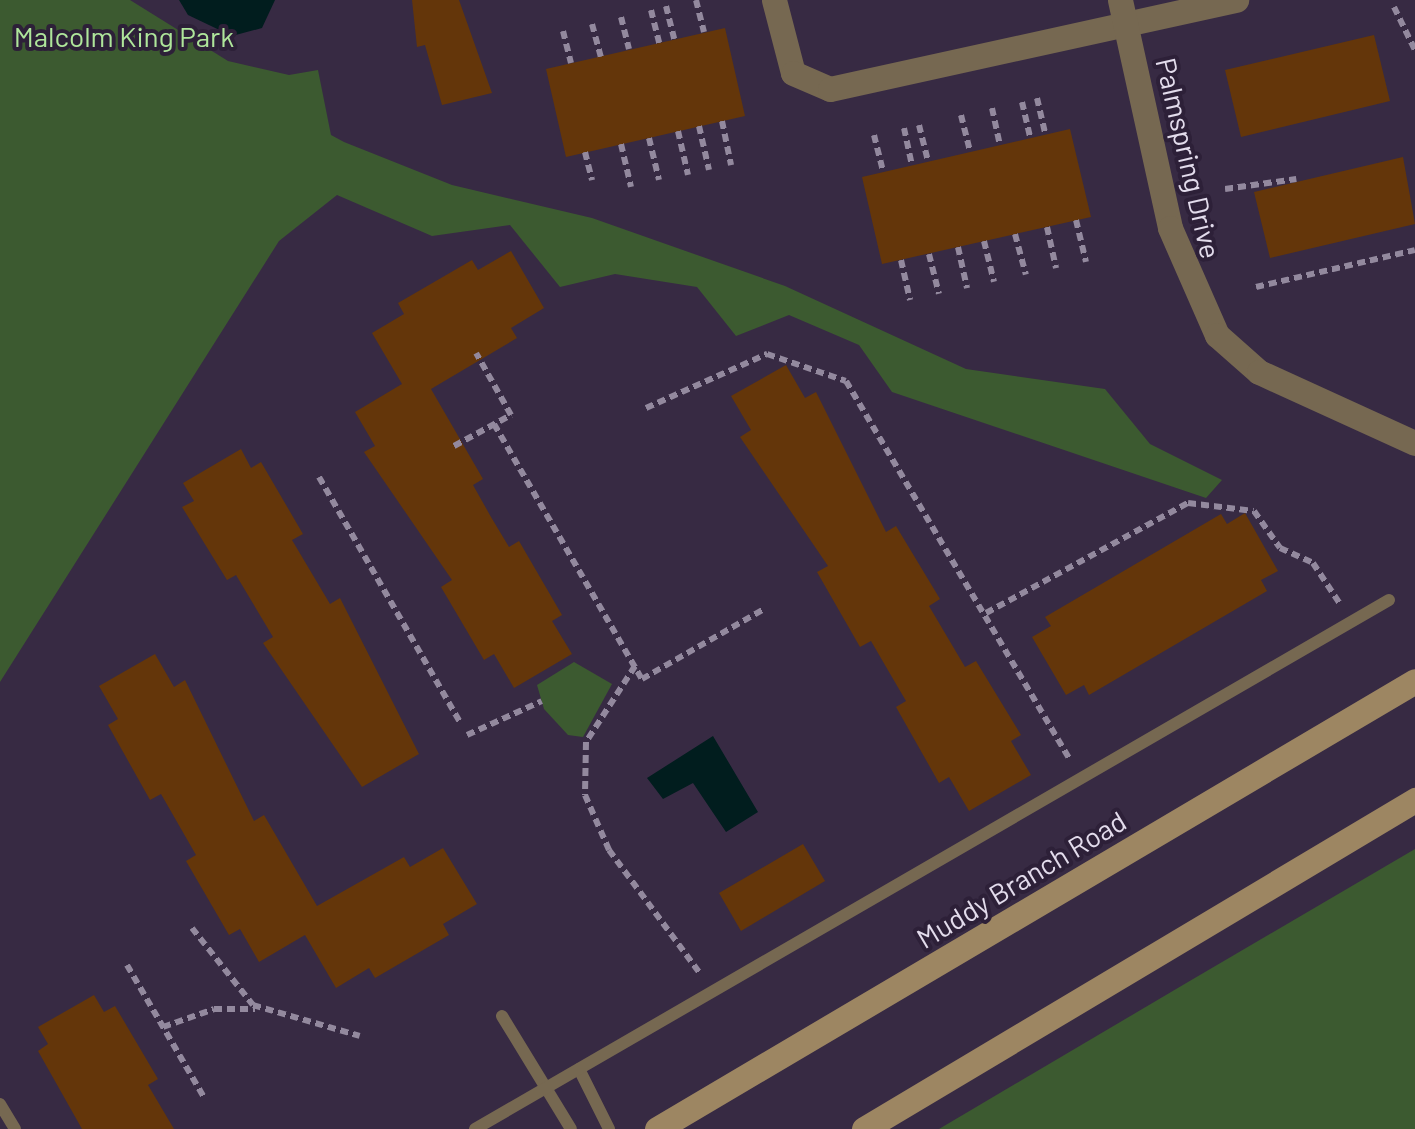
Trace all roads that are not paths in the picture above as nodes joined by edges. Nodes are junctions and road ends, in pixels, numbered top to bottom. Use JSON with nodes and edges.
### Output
{"nodes":[{"id":1,"x":774,"y":0,"type":"edge"},
{"id":2,"x":1236,"y":0,"type":"edge"},
{"id":3,"x":1124,"y":12,"type":"edge"},
{"id":4,"x":1415,"y":443,"type":"edge"},
{"id":5,"x":1389,"y":600,"type":"dead end"},
{"id":6,"x":1415,"y":681,"type":"edge"},
{"id":7,"x":1415,"y":800,"type":"edge"},
{"id":8,"x":502,"y":1016,"type":"dead end"},
{"id":9,"x":579,"y":1069,"type":"junction"},
{"id":10,"x":546,"y":1088,"type":"junction"},
{"id":11,"x":0,"y":1104,"type":"edge"},
{"id":12,"x":15,"y":1129,"type":"edge"},
{"id":13,"x":475,"y":1129,"type":"edge"},
{"id":14,"x":571,"y":1129,"type":"edge"},
{"id":15,"x":610,"y":1129,"type":"edge"},
{"id":16,"x":657,"y":1129,"type":"edge"},
{"id":17,"x":864,"y":1129,"type":"edge"}],
"edges":[{"from":1,"to":3,"type":"street"},
{"from":2,"to":3,"type":"street"},
{"from":3,"to":4,"type":"street","name":"Palmspring Drive"},
{"from":5,"to":9,"type":"lane"},
{"from":6,"to":16,"type":"main road","name":"Muddy Branch Road"},
{"from":7,"to":17,"type":"main road"},
{"from":8,"to":10,"type":"lane"},
{"from":9,"to":10,"type":"lane"},
{"from":9,"to":15,"type":"lane"},
{"from":10,"to":13,"type":"lane"},
{"from":10,"to":14,"type":"lane"},
{"from":11,"to":12,"type":"lane"}]}
